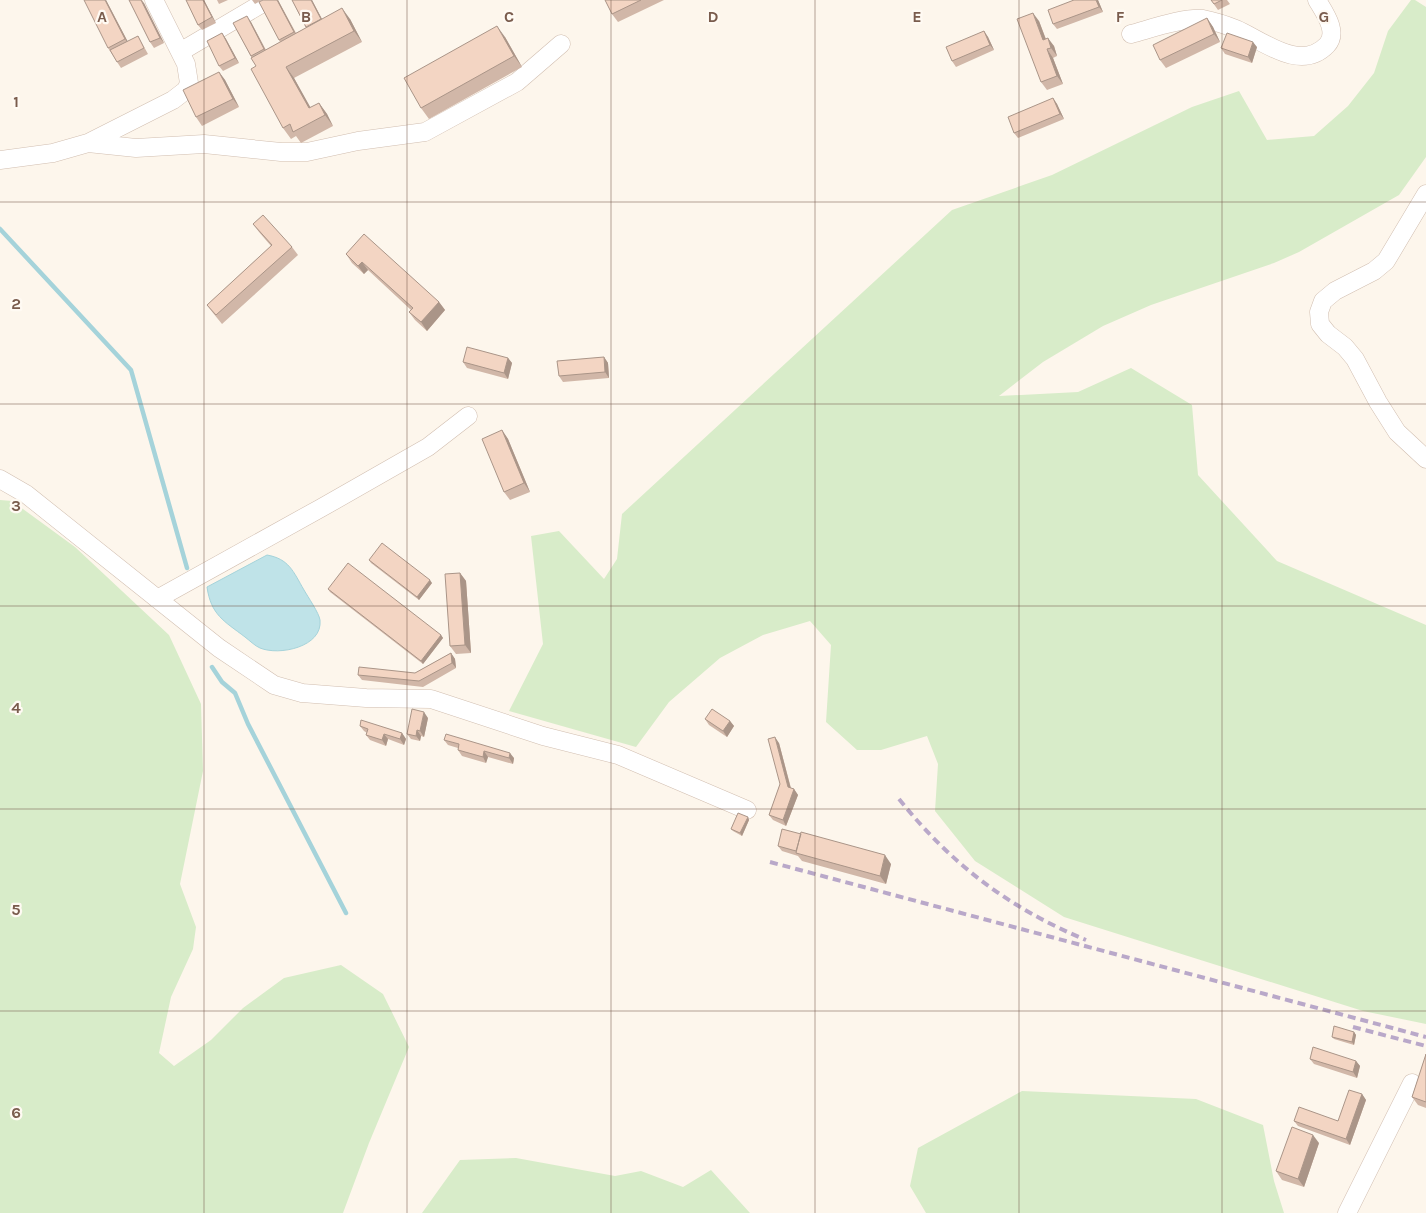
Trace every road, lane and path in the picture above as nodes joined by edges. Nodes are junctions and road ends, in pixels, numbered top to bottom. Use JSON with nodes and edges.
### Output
{"nodes":[{"id":1,"x":154,"y":0,"type":"edge"},
{"id":2,"x":268,"y":0,"type":"edge"},
{"id":3,"x":1317,"y":0,"type":"edge"},
{"id":4,"x":1131,"y":34,"type":"dead end"},
{"id":5,"x":561,"y":44,"type":"dead end"},
{"id":6,"x":180,"y":52,"type":"junction"},
{"id":7,"x":88,"y":143,"type":"junction"},
{"id":8,"x":0,"y":160,"type":"edge"},
{"id":9,"x":1426,"y":194,"type":"edge"},
{"id":10,"x":468,"y":416,"type":"dead end"},
{"id":11,"x":1426,"y":459,"type":"edge"},
{"id":12,"x":0,"y":479,"type":"edge"},
{"id":13,"x":157,"y":599,"type":"junction"},
{"id":14,"x":747,"y":810,"type":"dead end"},
{"id":15,"x":1412,"y":1083,"type":"dead end"},
{"id":16,"x":1347,"y":1213,"type":"edge"}],
"edges":[{"from":1,"to":6,"type":"street"},
{"from":2,"to":6,"type":"street"},
{"from":3,"to":4,"type":"street"},
{"from":5,"to":7,"type":"street"},
{"from":6,"to":7,"type":"street"},
{"from":7,"to":8,"type":"street"},
{"from":9,"to":11,"type":"street"},
{"from":10,"to":13,"type":"street"},
{"from":12,"to":13,"type":"street"},
{"from":13,"to":14,"type":"street"},
{"from":15,"to":16,"type":"street"}]}
